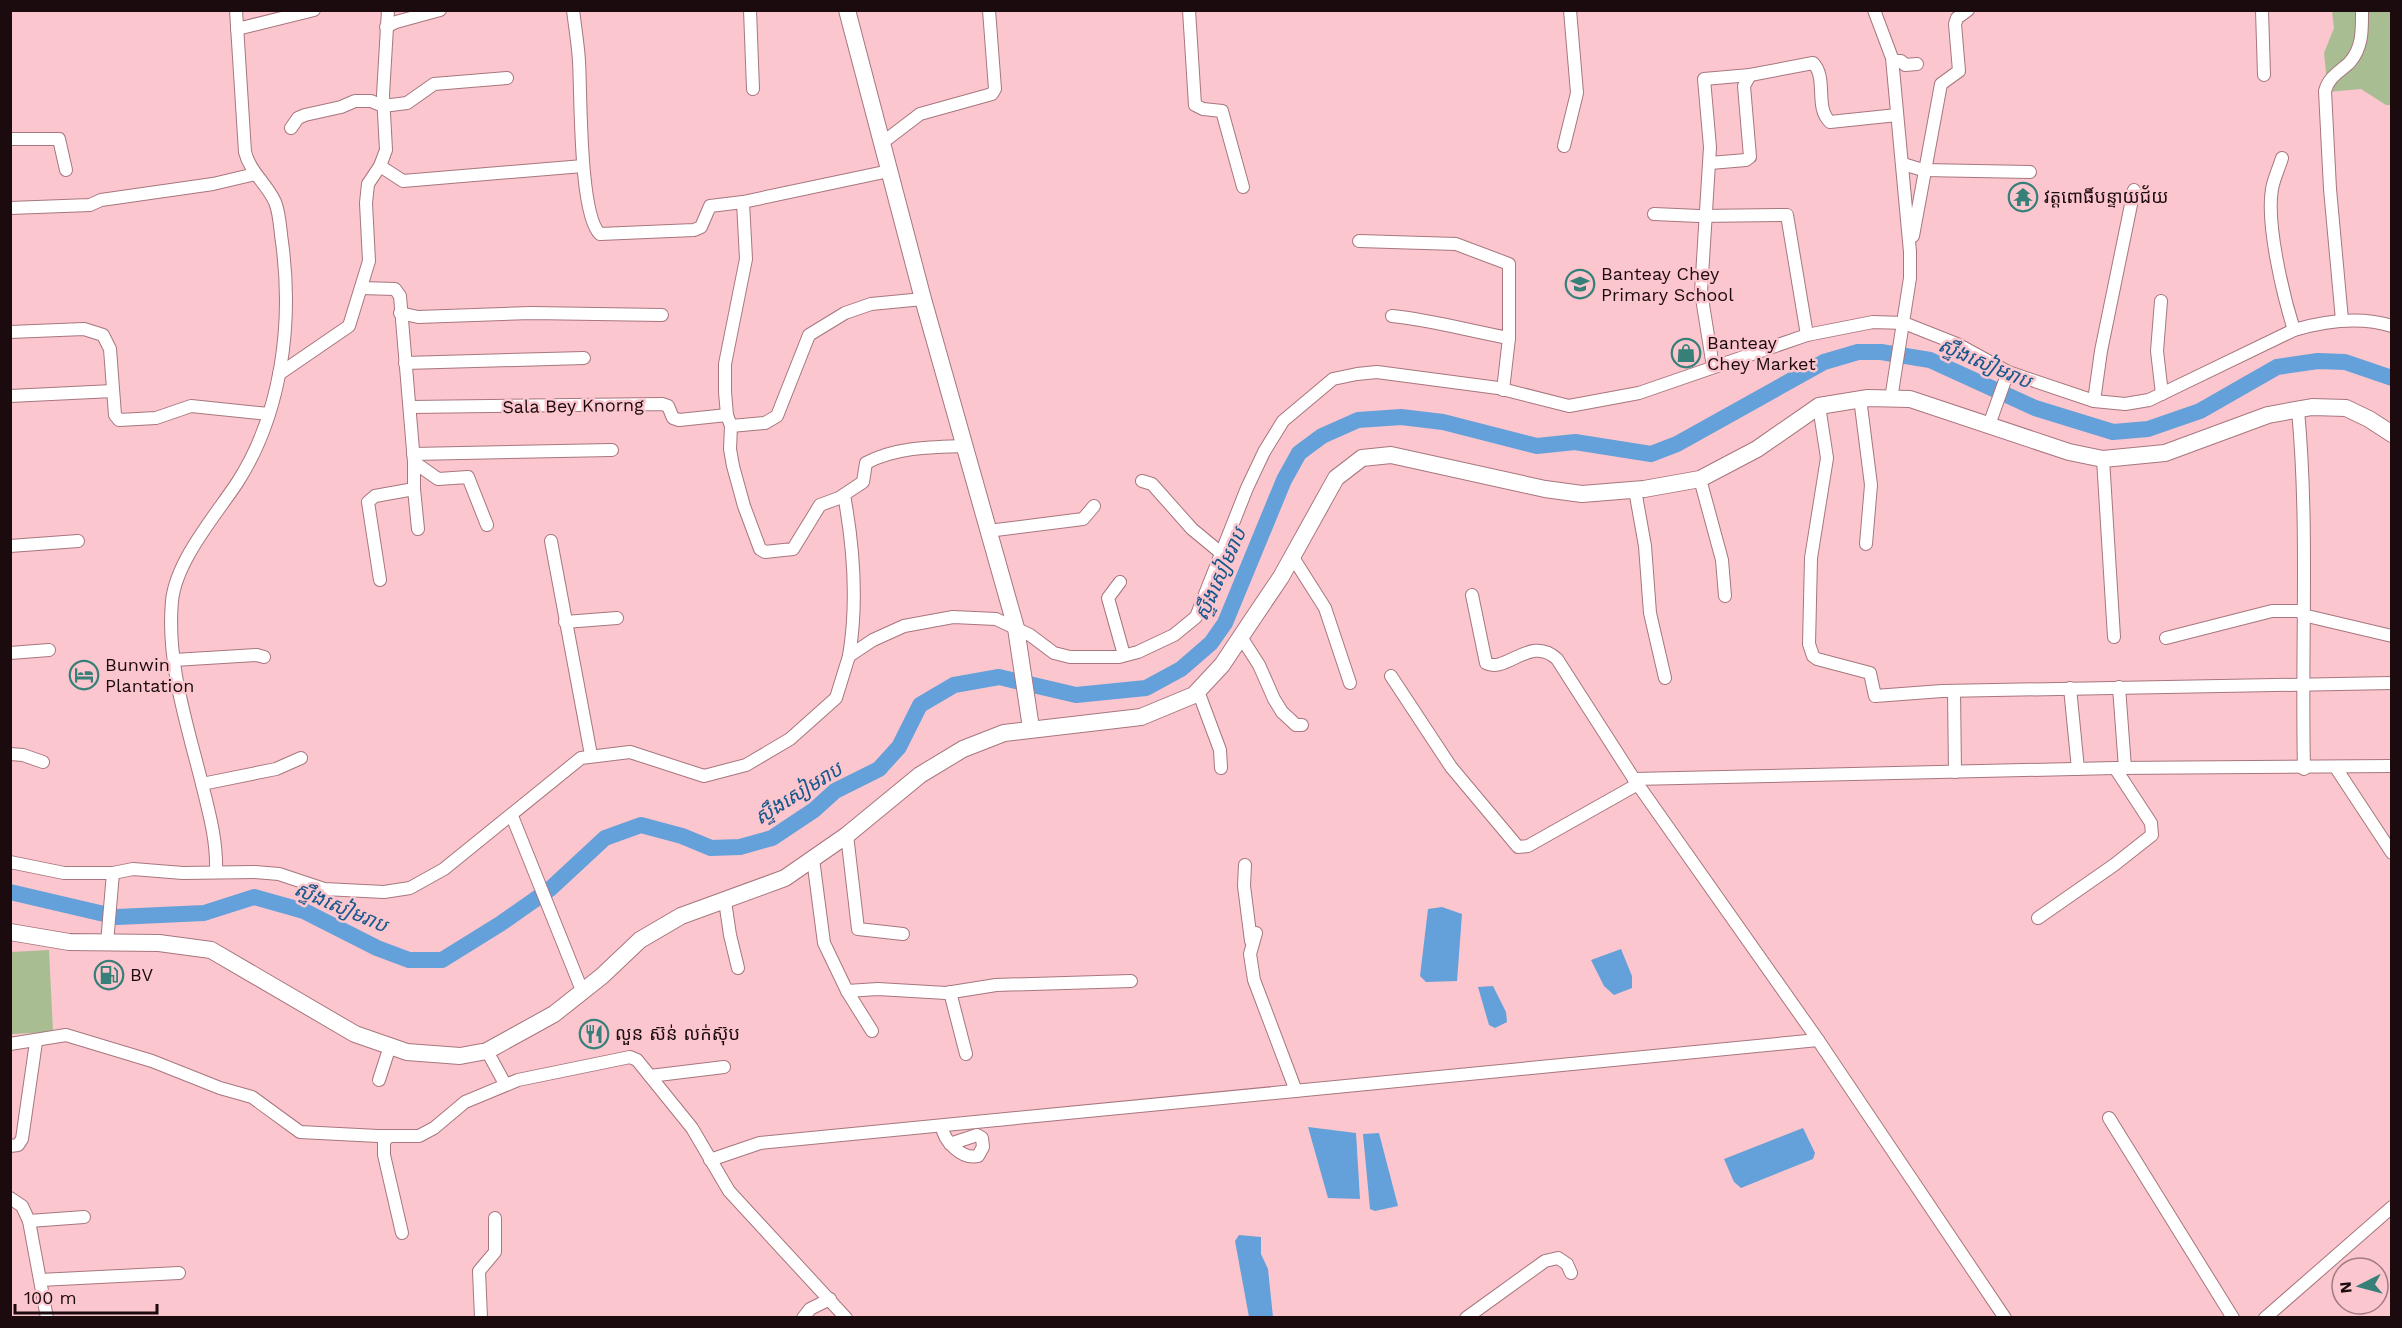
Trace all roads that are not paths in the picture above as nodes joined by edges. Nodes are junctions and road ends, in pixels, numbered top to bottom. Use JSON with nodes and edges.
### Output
{"nodes":[{"id":1,"x":236,"y":10,"type":"edge"},
{"id":2,"x":314,"y":10,"type":"edge"},
{"id":3,"x":388,"y":10,"type":"edge"},
{"id":4,"x":440,"y":10,"type":"edge"},
{"id":5,"x":573,"y":10,"type":"edge"},
{"id":6,"x":750,"y":10,"type":"edge"},
{"id":7,"x":847,"y":10,"type":"edge"},
{"id":8,"x":989,"y":10,"type":"edge"},
{"id":9,"x":1189,"y":10,"type":"edge"},
{"id":10,"x":1570,"y":10,"type":"edge"},
{"id":11,"x":1874,"y":10,"type":"edge"},
{"id":12,"x":1968,"y":10,"type":"edge"},
{"id":13,"x":2262,"y":10,"type":"edge"},
{"id":14,"x":2362,"y":10,"type":"edge"},
{"id":15,"x":386,"y":27,"type":"junction"},
{"id":16,"x":237,"y":29,"type":"junction"},
{"id":17,"x":1893,"y":61,"type":"junction"},
{"id":18,"x":1917,"y":64,"type":"dead end"},
{"id":19,"x":1750,"y":75,"type":"junction"},
{"id":20,"x":2264,"y":75,"type":"dead end"},
{"id":21,"x":507,"y":78,"type":"dead end"},
{"id":22,"x":753,"y":89,"type":"dead end"},
{"id":23,"x":383,"y":106,"type":"junction"},
{"id":24,"x":1897,"y":115,"type":"junction"},
{"id":25,"x":291,"y":128,"type":"dead end"},
{"id":26,"x":10,"y":139,"type":"edge"},
{"id":27,"x":882,"y":143,"type":"junction"},
{"id":28,"x":1564,"y":146,"type":"dead end"},
{"id":29,"x":2282,"y":158,"type":"dead end"},
{"id":30,"x":1710,"y":163,"type":"junction"},
{"id":31,"x":1902,"y":164,"type":"junction"},
{"id":32,"x":380,"y":166,"type":"junction"},
{"id":33,"x":583,"y":166,"type":"junction"},
{"id":34,"x":66,"y":170,"type":"dead end"},
{"id":35,"x":1923,"y":170,"type":"junction"},
{"id":36,"x":889,"y":171,"type":"junction"},
{"id":37,"x":2030,"y":172,"type":"dead end"},
{"id":38,"x":255,"y":174,"type":"junction"},
{"id":39,"x":1243,"y":187,"type":"dead end"},
{"id":40,"x":2134,"y":190,"type":"dead end"},
{"id":41,"x":743,"y":202,"type":"junction"},
{"id":42,"x":10,"y":208,"type":"edge"},
{"id":43,"x":1654,"y":214,"type":"dead end"},
{"id":44,"x":1707,"y":216,"type":"junction"},
{"id":45,"x":1359,"y":241,"type":"dead end"},
{"id":46,"x":1910,"y":252,"type":"junction"},
{"id":47,"x":361,"y":288,"type":"junction"},
{"id":48,"x":923,"y":299,"type":"junction"},
{"id":49,"x":2161,"y":300,"type":"dead end"},
{"id":50,"x":400,"y":313,"type":"junction"},
{"id":51,"x":662,"y":315,"type":"dead end"},
{"id":52,"x":1392,"y":316,"type":"dead end"},
{"id":53,"x":2342,"y":320,"type":"junction"},
{"id":54,"x":1904,"y":323,"type":"junction"},
{"id":55,"x":2391,"y":327,"type":"edge"},
{"id":56,"x":2294,"y":330,"type":"junction"},
{"id":57,"x":10,"y":332,"type":"edge"},
{"id":58,"x":1807,"y":335,"type":"junction"},
{"id":59,"x":1509,"y":338,"type":"junction"},
{"id":60,"x":584,"y":358,"type":"dead end"},
{"id":61,"x":405,"y":363,"type":"junction"},
{"id":62,"x":1713,"y":367,"type":"junction"},
{"id":63,"x":279,"y":374,"type":"junction"},
{"id":64,"x":2006,"y":376,"type":"junction"},
{"id":65,"x":1503,"y":390,"type":"junction"},
{"id":66,"x":113,"y":391,"type":"junction"},
{"id":67,"x":2162,"y":394,"type":"junction"},
{"id":68,"x":10,"y":396,"type":"edge"},
{"id":69,"x":1860,"y":398,"type":"junction"},
{"id":70,"x":1891,"y":399,"type":"junction"},
{"id":71,"x":2094,"y":401,"type":"junction"},
{"id":72,"x":1820,"y":406,"type":"junction"},
{"id":73,"x":410,"y":407,"type":"junction"},
{"id":74,"x":2298,"y":410,"type":"junction"},
{"id":75,"x":269,"y":414,"type":"junction"},
{"id":76,"x":729,"y":420,"type":"junction"},
{"id":77,"x":1989,"y":425,"type":"junction"},
{"id":78,"x":2391,"y":434,"type":"edge"},
{"id":79,"x":964,"y":446,"type":"junction"},
{"id":80,"x":612,"y":450,"type":"dead end"},
{"id":81,"x":414,"y":458,"type":"junction"},
{"id":82,"x":2103,"y":459,"type":"junction"},
{"id":83,"x":1700,"y":479,"type":"junction"},
{"id":84,"x":1142,"y":481,"type":"dead end"},
{"id":85,"x":414,"y":489,"type":"junction"},
{"id":86,"x":1635,"y":490,"type":"junction"},
{"id":87,"x":843,"y":495,"type":"junction"},
{"id":88,"x":1094,"y":506,"type":"dead end"},
{"id":89,"x":487,"y":525,"type":"dead end"},
{"id":90,"x":418,"y":529,"type":"dead end"},
{"id":91,"x":988,"y":531,"type":"junction"},
{"id":92,"x":78,"y":541,"type":"dead end"},
{"id":93,"x":551,"y":542,"type":"dead end"},
{"id":94,"x":1866,"y":544,"type":"dead end"},
{"id":95,"x":10,"y":546,"type":"edge"},
{"id":96,"x":1221,"y":553,"type":"junction"},
{"id":97,"x":1292,"y":556,"type":"junction"},
{"id":98,"x":380,"y":580,"type":"dead end"},
{"id":99,"x":1120,"y":582,"type":"dead end"},
{"id":100,"x":1472,"y":595,"type":"dead end"},
{"id":101,"x":1725,"y":596,"type":"dead end"},
{"id":102,"x":2303,"y":613,"type":"junction"},
{"id":103,"x":617,"y":618,"type":"dead end"},
{"id":104,"x":565,"y":622,"type":"junction"},
{"id":105,"x":1017,"y":633,"type":"junction"},
{"id":106,"x":2391,"y":636,"type":"edge"},
{"id":107,"x":1241,"y":637,"type":"junction"},
{"id":108,"x":2114,"y":637,"type":"dead end"},
{"id":109,"x":2166,"y":638,"type":"dead end"},
{"id":110,"x":49,"y":650,"type":"dead end"},
{"id":111,"x":10,"y":653,"type":"edge"},
{"id":112,"x":1124,"y":655,"type":"junction"},
{"id":113,"x":849,"y":656,"type":"junction"},
{"id":114,"x":264,"y":657,"type":"dead end"},
{"id":115,"x":174,"y":660,"type":"junction"},
{"id":116,"x":1391,"y":676,"type":"dead end"},
{"id":117,"x":1665,"y":678,"type":"dead end"},
{"id":118,"x":1350,"y":683,"type":"dead end"},
{"id":119,"x":2302,"y":683,"type":"junction"},
{"id":120,"x":2391,"y":683,"type":"edge"},
{"id":121,"x":2119,"y":687,"type":"junction"},
{"id":122,"x":2070,"y":688,"type":"junction"},
{"id":123,"x":1197,"y":691,"type":"junction"},
{"id":124,"x":1954,"y":691,"type":"junction"},
{"id":125,"x":1302,"y":725,"type":"dead end"},
{"id":126,"x":1031,"y":728,"type":"junction"},
{"id":127,"x":10,"y":754,"type":"edge"},
{"id":128,"x":591,"y":755,"type":"junction"},
{"id":129,"x":301,"y":758,"type":"dead end"},
{"id":130,"x":43,"y":762,"type":"dead end"},
{"id":131,"x":2391,"y":766,"type":"edge"},
{"id":132,"x":1221,"y":768,"type":"dead end"},
{"id":133,"x":2120,"y":768,"type":"junction"},
{"id":134,"x":2336,"y":768,"type":"junction"},
{"id":135,"x":2078,"y":769,"type":"junction"},
{"id":136,"x":2304,"y":769,"type":"junction"},
{"id":137,"x":1955,"y":772,"type":"junction"},
{"id":138,"x":1636,"y":782,"type":"junction"},
{"id":139,"x":202,"y":784,"type":"junction"},
{"id":140,"x":512,"y":816,"type":"junction"},
{"id":141,"x":847,"y":835,"type":"junction"},
{"id":142,"x":2391,"y":853,"type":"edge"},
{"id":143,"x":813,"y":860,"type":"junction"},
{"id":144,"x":10,"y":862,"type":"edge"},
{"id":145,"x":1245,"y":865,"type":"dead end"},
{"id":146,"x":216,"y":872,"type":"junction"},
{"id":147,"x":112,"y":878,"type":"junction"},
{"id":148,"x":725,"y":901,"type":"junction"},
{"id":149,"x":2038,"y":918,"type":"dead end"},
{"id":150,"x":10,"y":932,"type":"edge"},
{"id":151,"x":903,"y":934,"type":"dead end"},
{"id":152,"x":108,"y":936,"type":"junction"},
{"id":153,"x":738,"y":968,"type":"dead end"},
{"id":154,"x":1131,"y":981,"type":"dead end"},
{"id":155,"x":847,"y":991,"type":"junction"},
{"id":156,"x":950,"y":992,"type":"junction"},
{"id":157,"x":583,"y":993,"type":"junction"},
{"id":158,"x":872,"y":1031,"type":"dead end"},
{"id":159,"x":1818,"y":1040,"type":"junction"},
{"id":160,"x":36,"y":1042,"type":"junction"},
{"id":161,"x":10,"y":1044,"type":"edge"},
{"id":162,"x":390,"y":1046,"type":"junction"},
{"id":163,"x":487,"y":1051,"type":"junction"},
{"id":164,"x":966,"y":1054,"type":"dead end"},
{"id":165,"x":724,"y":1067,"type":"dead end"},
{"id":166,"x":650,"y":1076,"type":"junction"},
{"id":167,"x":379,"y":1080,"type":"dead end"},
{"id":168,"x":504,"y":1084,"type":"junction"},
{"id":169,"x":1296,"y":1091,"type":"junction"},
{"id":170,"x":2109,"y":1118,"type":"dead end"},
{"id":171,"x":942,"y":1126,"type":"junction"},
{"id":172,"x":388,"y":1137,"type":"junction"},
{"id":173,"x":950,"y":1144,"type":"dead end"},
{"id":174,"x":10,"y":1146,"type":"edge"},
{"id":175,"x":710,"y":1160,"type":"junction"},
{"id":176,"x":10,"y":1198,"type":"edge"},
{"id":177,"x":2391,"y":1207,"type":"edge"},
{"id":178,"x":84,"y":1217,"type":"dead end"},
{"id":179,"x":495,"y":1218,"type":"dead end"},
{"id":180,"x":29,"y":1221,"type":"junction"},
{"id":181,"x":402,"y":1233,"type":"dead end"},
{"id":182,"x":179,"y":1272,"type":"dead end"},
{"id":183,"x":1571,"y":1273,"type":"dead end"},
{"id":184,"x":40,"y":1280,"type":"junction"},
{"id":185,"x":830,"y":1299,"type":"junction"},
{"id":186,"x":47,"y":1317,"type":"edge"},
{"id":187,"x":481,"y":1317,"type":"edge"},
{"id":188,"x":803,"y":1317,"type":"edge"},
{"id":189,"x":846,"y":1317,"type":"edge"},
{"id":190,"x":1466,"y":1317,"type":"edge"},
{"id":191,"x":2005,"y":1317,"type":"edge"},
{"id":192,"x":2233,"y":1317,"type":"edge"},
{"id":193,"x":2265,"y":1317,"type":"edge"}],
"edges":[{"from":1,"to":16,"type":"street"},
{"from":2,"to":16,"type":"street"},
{"from":3,"to":15,"type":"street"},
{"from":4,"to":15,"type":"street"},
{"from":5,"to":33,"type":"street"},
{"from":6,"to":22,"type":"street"},
{"from":7,"to":27,"type":"street"},
{"from":8,"to":27,"type":"street"},
{"from":9,"to":39,"type":"street"},
{"from":10,"to":28,"type":"street"},
{"from":11,"to":17,"type":"street"},
{"from":12,"to":35,"type":"street"},
{"from":13,"to":20,"type":"street"},
{"from":14,"to":53,"type":"street"},
{"from":15,"to":23,"type":"street"},
{"from":16,"to":38,"type":"street"},
{"from":17,"to":18,"type":"street"},
{"from":17,"to":24,"type":"street"},
{"from":19,"to":24,"type":"street"},
{"from":19,"to":30,"type":"street"},
{"from":19,"to":30,"type":"street"},
{"from":21,"to":23,"type":"street"},
{"from":23,"to":25,"type":"street"},
{"from":23,"to":32,"type":"street"},
{"from":24,"to":31,"type":"street"},
{"from":26,"to":34,"type":"street"},
{"from":27,"to":36,"type":"street"},
{"from":29,"to":56,"type":"street"},
{"from":30,"to":44,"type":"street"},
{"from":31,"to":35,"type":"street"},
{"from":31,"to":46,"type":"street"},
{"from":32,"to":33,"type":"street"},
{"from":32,"to":47,"type":"street"},
{"from":33,"to":41,"type":"street"},
{"from":35,"to":37,"type":"street"},
{"from":35,"to":46,"type":"street"},
{"from":36,"to":41,"type":"street"},
{"from":36,"to":48,"type":"street"},
{"from":38,"to":42,"type":"street"},
{"from":38,"to":63,"type":"street"},
{"from":40,"to":71,"type":"street"},
{"from":41,"to":76,"type":"street"},
{"from":43,"to":44,"type":"street"},
{"from":44,"to":58,"type":"street"},
{"from":44,"to":62,"type":"street"},
{"from":45,"to":59,"type":"street"},
{"from":46,"to":54,"type":"street"},
{"from":47,"to":50,"type":"street"},
{"from":47,"to":63,"type":"street"},
{"from":48,"to":76,"type":"street","name":"Sala Bey Knorng"},
{"from":48,"to":79,"type":"street"},
{"from":49,"to":67,"type":"street"},
{"from":50,"to":51,"type":"street"},
{"from":50,"to":61,"type":"street"},
{"from":52,"to":59,"type":"street"},
{"from":53,"to":55,"type":"street"},
{"from":53,"to":56,"type":"street"},
{"from":54,"to":58,"type":"street"},
{"from":54,"to":64,"type":"street"},
{"from":54,"to":70,"type":"street"},
{"from":56,"to":67,"type":"street"},
{"from":57,"to":66,"type":"street"},
{"from":58,"to":62,"type":"street"},
{"from":59,"to":65,"type":"street"},
{"from":60,"to":61,"type":"street"},
{"from":61,"to":73,"type":"street"},
{"from":62,"to":65,"type":"street"},
{"from":63,"to":75,"type":"street"},
{"from":64,"to":71,"type":"street"},
{"from":64,"to":77,"type":"street"},
{"from":65,"to":96,"type":"street"},
{"from":66,"to":68,"type":"street"},
{"from":66,"to":75,"type":"street"},
{"from":67,"to":71,"type":"street"},
{"from":69,"to":70,"type":"street"},
{"from":69,"to":72,"type":"street"},
{"from":69,"to":94,"type":"street"},
{"from":70,"to":77,"type":"street"},
{"from":72,"to":83,"type":"street"},
{"from":72,"to":124,"type":"street"},
{"from":73,"to":76,"type":"street","name":"Sala Bey Knorng"},
{"from":73,"to":81,"type":"street"},
{"from":74,"to":78,"type":"street"},
{"from":74,"to":82,"type":"street"},
{"from":74,"to":102,"type":"street"},
{"from":75,"to":115,"type":"street"},
{"from":76,"to":87,"type":"street"},
{"from":77,"to":82,"type":"street"},
{"from":79,"to":87,"type":"street"},
{"from":79,"to":91,"type":"street"},
{"from":80,"to":81,"type":"street"},
{"from":81,"to":85,"type":"street"},
{"from":81,"to":89,"type":"street"},
{"from":82,"to":108,"type":"street"},
{"from":83,"to":86,"type":"street"},
{"from":83,"to":101,"type":"street"},
{"from":84,"to":96,"type":"street"},
{"from":85,"to":90,"type":"street"},
{"from":85,"to":98,"type":"street"},
{"from":86,"to":97,"type":"street"},
{"from":86,"to":117,"type":"street"},
{"from":87,"to":113,"type":"street"},
{"from":88,"to":91,"type":"street"},
{"from":91,"to":105,"type":"street"},
{"from":92,"to":95,"type":"street"},
{"from":93,"to":104,"type":"street"},
{"from":96,"to":112,"type":"street"},
{"from":97,"to":107,"type":"street"},
{"from":97,"to":118,"type":"street"},
{"from":99,"to":112,"type":"street"},
{"from":100,"to":138,"type":"street"},
{"from":102,"to":106,"type":"street"},
{"from":102,"to":109,"type":"street"},
{"from":102,"to":119,"type":"street"},
{"from":103,"to":104,"type":"street"},
{"from":104,"to":128,"type":"street"},
{"from":105,"to":112,"type":"street"},
{"from":105,"to":113,"type":"street"},
{"from":105,"to":126,"type":"street"},
{"from":107,"to":123,"type":"street"},
{"from":107,"to":125,"type":"street"},
{"from":110,"to":111,"type":"street"},
{"from":113,"to":128,"type":"street"},
{"from":114,"to":115,"type":"street"},
{"from":115,"to":139,"type":"street"},
{"from":116,"to":138,"type":"street"},
{"from":119,"to":120,"type":"street"},
{"from":119,"to":121,"type":"street"},
{"from":119,"to":136,"type":"street"},
{"from":121,"to":122,"type":"street"},
{"from":121,"to":133,"type":"street"},
{"from":122,"to":124,"type":"street"},
{"from":122,"to":135,"type":"street"},
{"from":123,"to":126,"type":"street"},
{"from":123,"to":132,"type":"street"},
{"from":124,"to":137,"type":"street"},
{"from":126,"to":141,"type":"street"},
{"from":127,"to":130,"type":"street"},
{"from":128,"to":140,"type":"street"},
{"from":129,"to":139,"type":"street"},
{"from":131,"to":134,"type":"street"},
{"from":133,"to":135,"type":"street"},
{"from":133,"to":136,"type":"street"},
{"from":133,"to":149,"type":"street"},
{"from":134,"to":136,"type":"street"},
{"from":134,"to":142,"type":"street"},
{"from":135,"to":137,"type":"street"},
{"from":137,"to":138,"type":"street"},
{"from":138,"to":159,"type":"street"},
{"from":139,"to":146,"type":"street"},
{"from":140,"to":146,"type":"street"},
{"from":140,"to":157,"type":"street"},
{"from":141,"to":143,"type":"street"},
{"from":141,"to":151,"type":"street"},
{"from":143,"to":148,"type":"street"},
{"from":143,"to":155,"type":"street"},
{"from":144,"to":147,"type":"street"},
{"from":145,"to":169,"type":"street"},
{"from":146,"to":147,"type":"street"},
{"from":147,"to":152,"type":"street"},
{"from":148,"to":153,"type":"street"},
{"from":148,"to":157,"type":"street"},
{"from":150,"to":152,"type":"street"},
{"from":152,"to":162,"type":"street"},
{"from":154,"to":156,"type":"street"},
{"from":155,"to":156,"type":"street"},
{"from":155,"to":158,"type":"street"},
{"from":156,"to":164,"type":"street"},
{"from":157,"to":163,"type":"street"},
{"from":159,"to":169,"type":"street"},
{"from":159,"to":191,"type":"street"},
{"from":160,"to":161,"type":"street"},
{"from":160,"to":172,"type":"street"},
{"from":160,"to":174,"type":"street"},
{"from":162,"to":163,"type":"street"},
{"from":162,"to":167,"type":"street"},
{"from":163,"to":168,"type":"street"},
{"from":165,"to":166,"type":"street"},
{"from":166,"to":168,"type":"street"},
{"from":166,"to":175,"type":"street"},
{"from":168,"to":172,"type":"street"},
{"from":169,"to":171,"type":"street"},
{"from":170,"to":192,"type":"street"},
{"from":171,"to":173,"type":"street"},
{"from":171,"to":175,"type":"street"},
{"from":172,"to":181,"type":"street"},
{"from":175,"to":185,"type":"street"},
{"from":176,"to":180,"type":"street"},
{"from":177,"to":193,"type":"street"},
{"from":178,"to":180,"type":"street"},
{"from":179,"to":187,"type":"street"},
{"from":180,"to":184,"type":"street"},
{"from":182,"to":184,"type":"street"},
{"from":183,"to":190,"type":"street"},
{"from":184,"to":186,"type":"street"},
{"from":185,"to":188,"type":"street"},
{"from":185,"to":189,"type":"street"}]}
